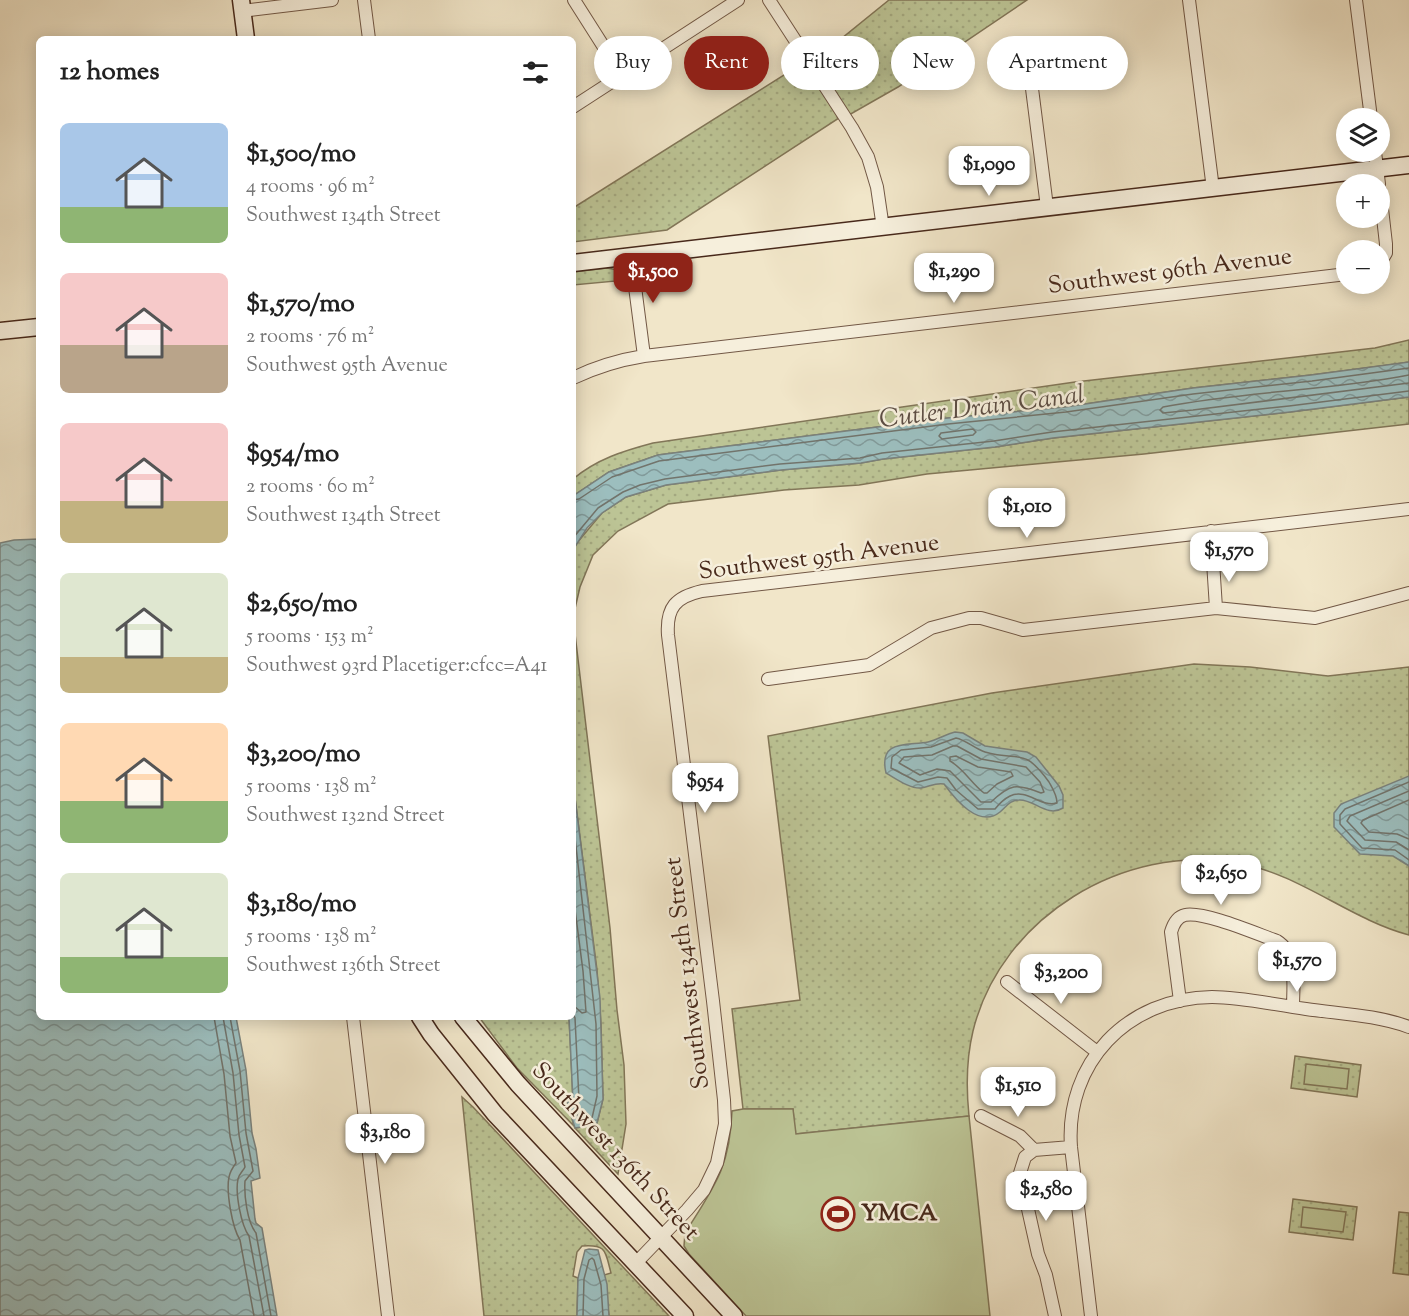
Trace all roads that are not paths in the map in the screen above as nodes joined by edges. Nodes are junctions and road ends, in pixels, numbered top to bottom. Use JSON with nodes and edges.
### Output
{"nodes":[{"id":1,"x":332,"y":0,"type":"edge"},
{"id":2,"x":364,"y":0,"type":"edge"},
{"id":3,"x":574,"y":0,"type":"edge"},
{"id":4,"x":738,"y":0,"type":"edge"},
{"id":5,"x":769,"y":0,"type":"edge"},
{"id":6,"x":1189,"y":0,"type":"edge"},
{"id":7,"x":1356,"y":0,"type":"edge"},
{"id":8,"x":241,"y":5,"type":"edge"},
{"id":9,"x":246,"y":36,"type":"edge"},
{"id":10,"x":369,"y":36,"type":"edge"},
{"id":11,"x":597,"y":36,"type":"edge"},
{"id":12,"x":672,"y":42,"type":"edge"},
{"id":13,"x":597,"y":90,"type":"edge"},
{"id":14,"x":1032,"y":90,"type":"edge"},
{"id":15,"x":576,"y":104,"type":"edge"},
{"id":16,"x":1370,"y":108,"type":"edge"},
{"id":17,"x":1409,"y":165,"type":"edge"},
{"id":18,"x":1386,"y":174,"type":"edge"},
{"id":19,"x":1336,"y":180,"type":"edge"},
{"id":20,"x":1213,"y":189,"type":"junction"},
{"id":21,"x":1047,"y":207,"type":"junction"},
{"id":22,"x":883,"y":228,"type":"junction"},
{"id":23,"x":632,"y":256,"type":"junction"},
{"id":24,"x":576,"y":264,"type":"edge"},
{"id":25,"x":1336,"y":275,"type":"edge"},
{"id":26,"x":36,"y":327,"type":"edge"},
{"id":27,"x":0,"y":332,"type":"edge"},
{"id":28,"x":645,"y":356,"type":"junction"},
{"id":29,"x":576,"y":377,"type":"edge"},
{"id":30,"x":1409,"y":508,"type":"edge"},
{"id":31,"x":1211,"y":531,"type":"junction"},
{"id":32,"x":1409,"y":593,"type":"edge"},
{"id":33,"x":1216,"y":608,"type":"junction"},
{"id":34,"x":670,"y":612,"type":"joint"},
{"id":35,"x":768,"y":679,"type":"dead end"},
{"id":36,"x":1007,"y":982,"type":"dead end"},
{"id":37,"x":1180,"y":1002,"type":"junction"},
{"id":38,"x":1293,"y":1007,"type":"junction"},
{"id":39,"x":353,"y":1020,"type":"edge"},
{"id":40,"x":422,"y":1020,"type":"edge"},
{"id":41,"x":466,"y":1020,"type":"edge"},
{"id":42,"x":1409,"y":1027,"type":"edge"},
{"id":43,"x":1097,"y":1052,"type":"junction"},
{"id":44,"x":981,"y":1116,"type":"dead end"},
{"id":45,"x":1071,"y":1147,"type":"junction"},
{"id":46,"x":1034,"y":1150,"type":"junction"},
{"id":47,"x":662,"y":1238,"type":"junction"},
{"id":48,"x":635,"y":1264,"type":"junction"},
{"id":49,"x":388,"y":1316,"type":"edge"},
{"id":50,"x":685,"y":1316,"type":"edge"},
{"id":51,"x":734,"y":1316,"type":"edge"},
{"id":52,"x":1055,"y":1316,"type":"edge"},
{"id":53,"x":1091,"y":1316,"type":"edge"}],
"edges":[{"from":1,"to":8,"type":"street"},
{"from":2,"to":10,"type":"street"},
{"from":3,"to":11,"type":"street"},
{"from":4,"to":12,"type":"street"},
{"from":5,"to":22,"type":"street"},
{"from":6,"to":20,"type":"street"},
{"from":7,"to":16,"type":"street"},
{"from":8,"to":9,"type":"street"},
{"from":13,"to":15,"type":"street"},
{"from":14,"to":21,"type":"street"},
{"from":17,"to":18,"type":"street"},
{"from":19,"to":20,"type":"street"},
{"from":20,"to":21,"type":"street"},
{"from":21,"to":22,"type":"street"},
{"from":22,"to":23,"type":"street"},
{"from":23,"to":24,"type":"street"},
{"from":23,"to":28,"type":"street"},
{"from":25,"to":28,"type":"street","name":"Southwest 96th Avenue"},
{"from":26,"to":27,"type":"street"},
{"from":28,"to":29,"type":"street","name":"Southwest 96th Avenue"},
{"from":30,"to":31,"type":"street","name":"Southwest 95th Avenue"},
{"from":31,"to":33,"type":"street"},
{"from":31,"to":34,"type":"street","name":"Southwest 95th Avenue"},
{"from":32,"to":33,"type":"street"},
{"from":33,"to":35,"type":"street"},
{"from":34,"to":47,"type":"street","name":"Southwest 134th Street"},
{"from":36,"to":43,"type":"street"},
{"from":37,"to":38,"type":"street"},
{"from":37,"to":38,"type":"street"},
{"from":37,"to":43,"type":"street"},
{"from":38,"to":42,"type":"street"},
{"from":39,"to":49,"type":"street"},
{"from":40,"to":48,"type":"street"},
{"from":41,"to":47,"type":"street","name":"Southwest 136th Street"},
{"from":43,"to":45,"type":"street"},
{"from":44,"to":46,"type":"street"},
{"from":45,"to":46,"type":"street"},
{"from":45,"to":53,"type":"street"},
{"from":46,"to":52,"type":"street"},
{"from":47,"to":48,"type":"street","name":"Southwest 134th Street"},
{"from":47,"to":51,"type":"street","name":"Southwest 136th Street"},
{"from":48,"to":50,"type":"street"}]}
